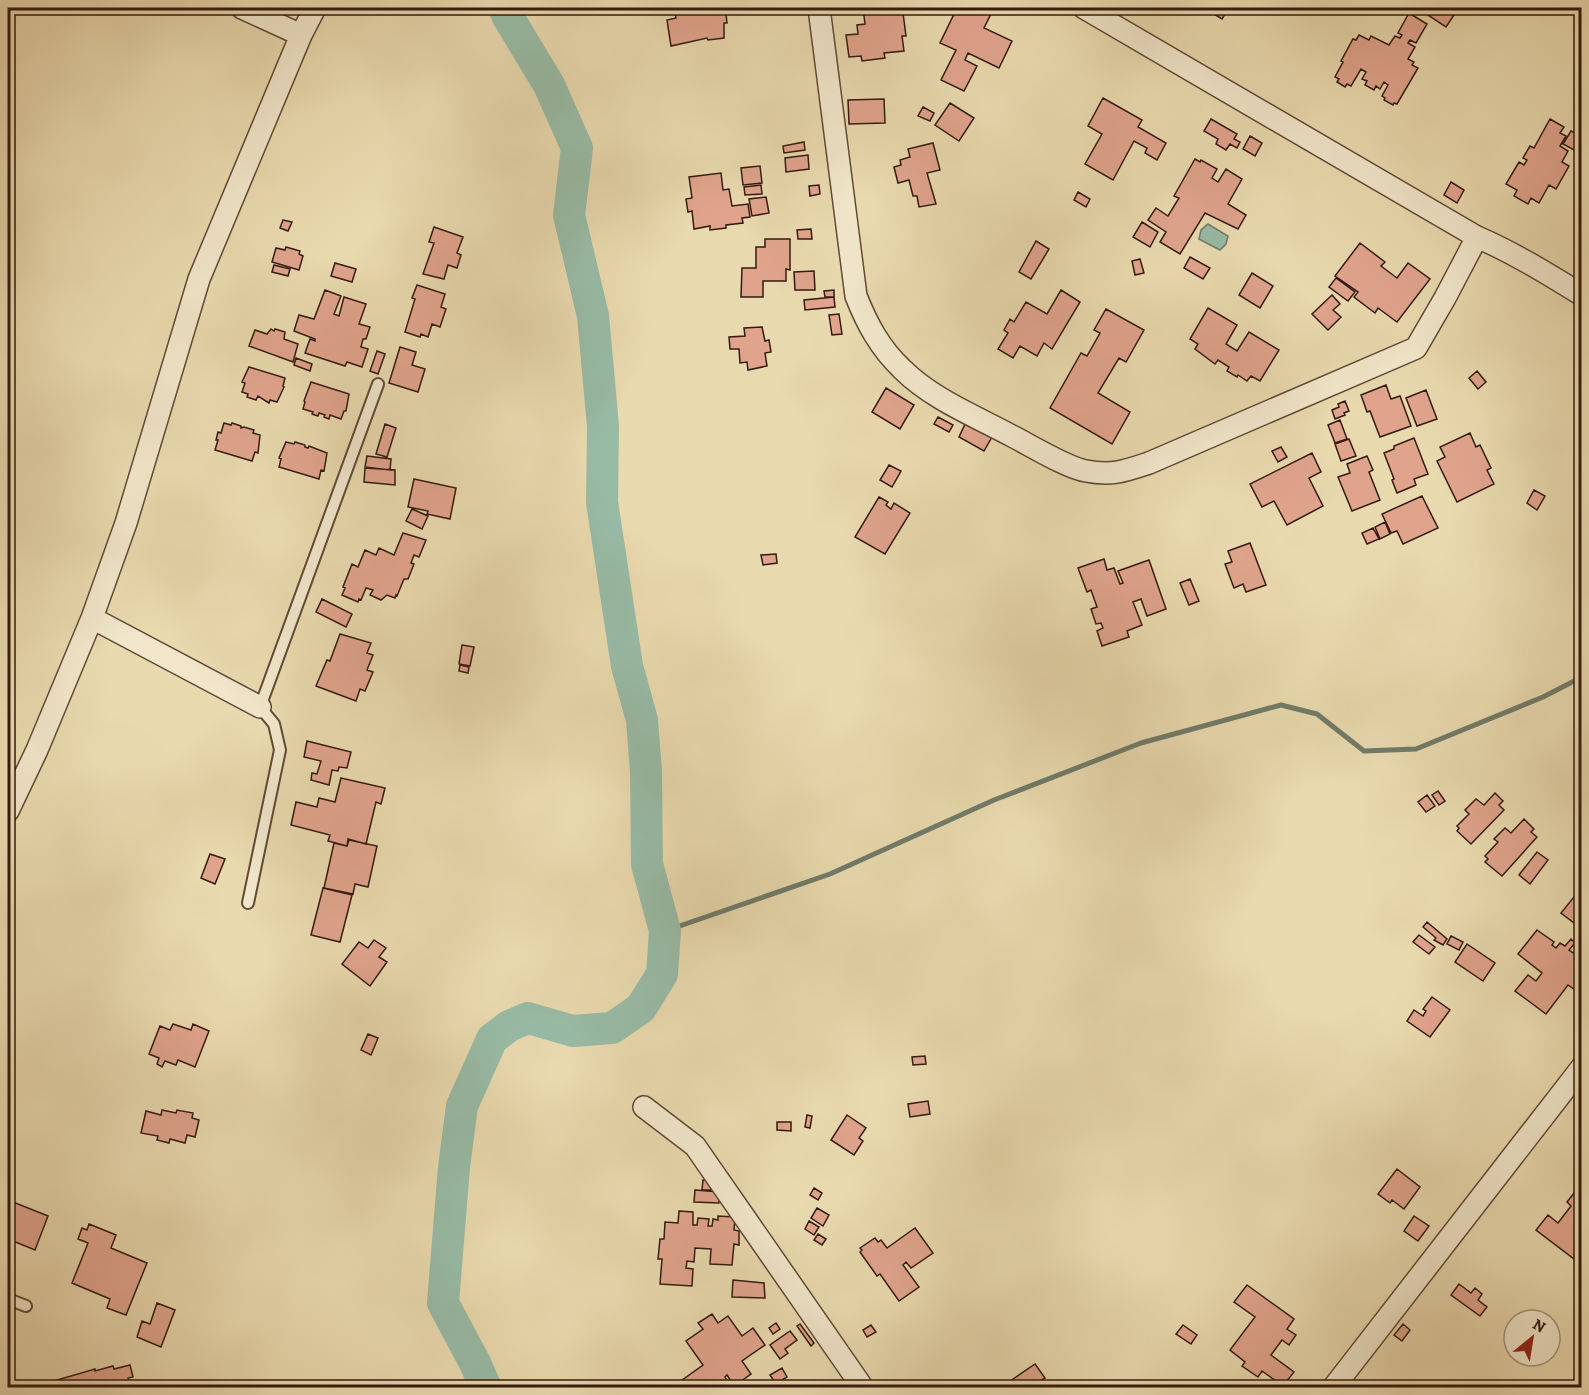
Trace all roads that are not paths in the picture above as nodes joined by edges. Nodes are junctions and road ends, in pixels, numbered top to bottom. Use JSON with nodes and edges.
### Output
{"nodes":[{"id":1,"x":242,"y":8,"type":"edge"},
{"id":2,"x":315,"y":8,"type":"edge"},
{"id":3,"x":819,"y":8,"type":"edge"},
{"id":4,"x":1084,"y":8,"type":"edge"},
{"id":5,"x":302,"y":35,"type":"junction"},
{"id":6,"x":1477,"y":237,"type":"junction"},
{"id":7,"x":1581,"y":296,"type":"edge"},
{"id":8,"x":378,"y":384,"type":"dead end"},
{"id":9,"x":92,"y":618,"type":"junction"},
{"id":10,"x":260,"y":707,"type":"junction"},
{"id":11,"x":8,"y":811,"type":"edge"},
{"id":12,"x":248,"y":903,"type":"dead end"},
{"id":13,"x":1581,"y":1067,"type":"edge"},
{"id":14,"x":644,"y":1107,"type":"dead end"},
{"id":15,"x":8,"y":1299,"type":"edge"},
{"id":16,"x":26,"y":1306,"type":"dead end"},
{"id":17,"x":863,"y":1388,"type":"edge"},
{"id":18,"x":1334,"y":1388,"type":"edge"}],
"edges":[{"from":1,"to":5,"type":"street"},
{"from":2,"to":5,"type":"street"},
{"from":3,"to":6,"type":"street"},
{"from":4,"to":6,"type":"street"},
{"from":5,"to":9,"type":"street"},
{"from":6,"to":7,"type":"street"},
{"from":8,"to":10,"type":"lane"},
{"from":9,"to":10,"type":"street"},
{"from":9,"to":11,"type":"street"},
{"from":10,"to":12,"type":"lane"},
{"from":13,"to":18,"type":"street"},
{"from":14,"to":17,"type":"street"},
{"from":15,"to":16,"type":"lane"}]}
